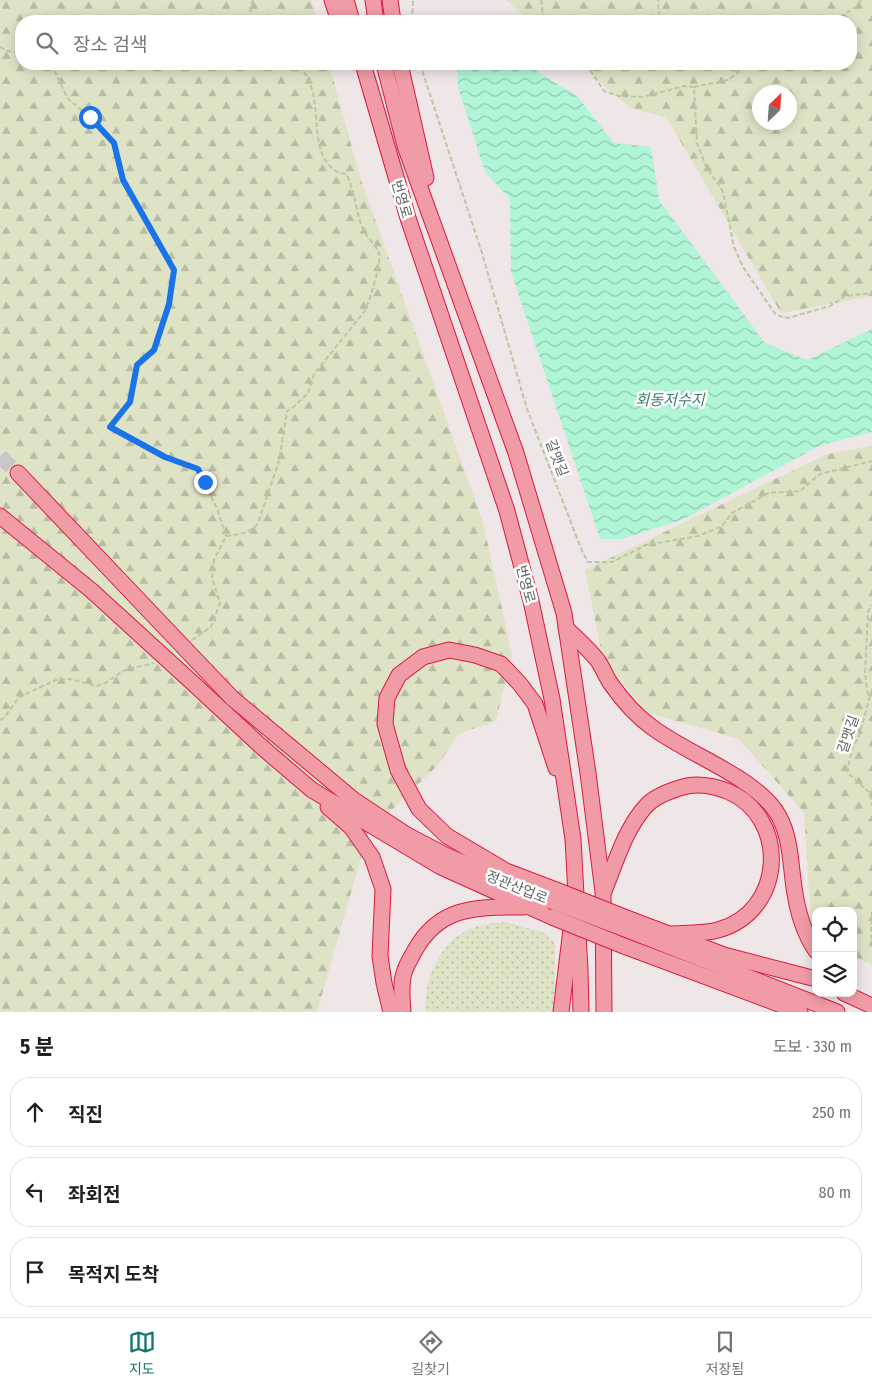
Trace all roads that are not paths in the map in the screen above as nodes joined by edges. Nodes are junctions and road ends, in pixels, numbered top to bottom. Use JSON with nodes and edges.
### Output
{"nodes":[{"id":1,"x":332,"y":0,"type":"edge"},
{"id":2,"x":346,"y":0,"type":"edge"},
{"id":3,"x":373,"y":0,"type":"edge"},
{"id":4,"x":390,"y":0,"type":"edge"},
{"id":5,"x":337,"y":15,"type":"edge"},
{"id":6,"x":350,"y":15,"type":"edge"},
{"id":7,"x":375,"y":15,"type":"edge"},
{"id":8,"x":392,"y":15,"type":"edge"},
{"id":9,"x":357,"y":70,"type":"edge"},
{"id":10,"x":365,"y":70,"type":"edge"},
{"id":11,"x":386,"y":70,"type":"edge"},
{"id":12,"x":401,"y":70,"type":"edge"},
{"id":13,"x":394,"y":172,"type":"junction"},
{"id":14,"x":437,"y":231,"type":"junction"},
{"id":15,"x":18,"y":473,"type":"tunnel mouth"},
{"id":16,"x":0,"y":516,"type":"edge"},
{"id":17,"x":566,"y":628,"type":"junction"},
{"id":18,"x":312,"y":790,"type":"junction"},
{"id":19,"x":569,"y":809,"type":"junction"},
{"id":20,"x":386,"y":821,"type":"junction"},
{"id":21,"x":506,"y":871,"type":"junction"},
{"id":22,"x":603,"y":892,"type":"junction"},
{"id":23,"x":554,"y":895,"type":"junction"},
{"id":24,"x":575,"y":896,"type":"junction"},
{"id":25,"x":530,"y":907,"type":"junction"},
{"id":26,"x":624,"y":923,"type":"junction"},
{"id":27,"x":669,"y":934,"type":"junction"},
{"id":28,"x":812,"y":945,"type":"edge"},
{"id":29,"x":812,"y":978,"type":"edge"},
{"id":30,"x":853,"y":997,"type":"edge"},
{"id":31,"x":872,"y":1006,"type":"edge"},
{"id":32,"x":802,"y":1008,"type":"edge"},
{"id":33,"x":391,"y":1012,"type":"edge"},
{"id":34,"x":403,"y":1012,"type":"edge"},
{"id":35,"x":561,"y":1012,"type":"edge"},
{"id":36,"x":580,"y":1012,"type":"edge"},
{"id":37,"x":604,"y":1012,"type":"edge"},
{"id":38,"x":786,"y":1012,"type":"edge"},
{"id":39,"x":837,"y":1012,"type":"edge"}],
"edges":[{"from":1,"to":5,"type":"highway"},
{"from":2,"to":6,"type":"highway"},
{"from":3,"to":7,"type":"highway"},
{"from":4,"to":8,"type":"highway"},
{"from":9,"to":13,"type":"highway","name":"번영로"},
{"from":10,"to":13,"type":"highway","name":"번영로"},
{"from":11,"to":14,"type":"highway","name":"번영로"},
{"from":12,"to":14,"type":"highway","name":"번영로"},
{"from":13,"to":19,"type":"highway","name":"번영로"},
{"from":14,"to":17,"type":"highway","name":"번영로"},
{"from":15,"to":20,"type":"highway","name":"정관산업로","bridge":true},
{"from":16,"to":18,"type":"highway","name":"정관산업로","bridge":true},
{"from":17,"to":22,"type":"highway","name":"번영로"},
{"from":17,"to":28,"type":"highway"},
{"from":18,"to":25,"type":"highway","name":"정관산업로"},
{"from":18,"to":33,"type":"highway"},
{"from":19,"to":21,"type":"highway"},
{"from":19,"to":24,"type":"highway","name":"번영로"},
{"from":20,"to":21,"type":"highway"},
{"from":20,"to":23,"type":"highway","name":"정관산업로"},
{"from":21,"to":23,"type":"highway"},
{"from":22,"to":27,"type":"highway"},
{"from":22,"to":37,"type":"highway","name":"번영로"},
{"from":23,"to":26,"type":"highway","bridge":true},
{"from":24,"to":35,"type":"highway"},
{"from":24,"to":36,"type":"highway","name":"번영로"},
{"from":25,"to":32,"type":"highway","name":"정관산업로","bridge":true},
{"from":25,"to":34,"type":"highway"},
{"from":26,"to":27,"type":"highway"},
{"from":26,"to":32,"type":"highway"},
{"from":27,"to":29,"type":"highway"},
{"from":30,"to":31,"type":"highway"},
{"from":32,"to":38,"type":"highway"},
{"from":32,"to":39,"type":"highway"}]}
